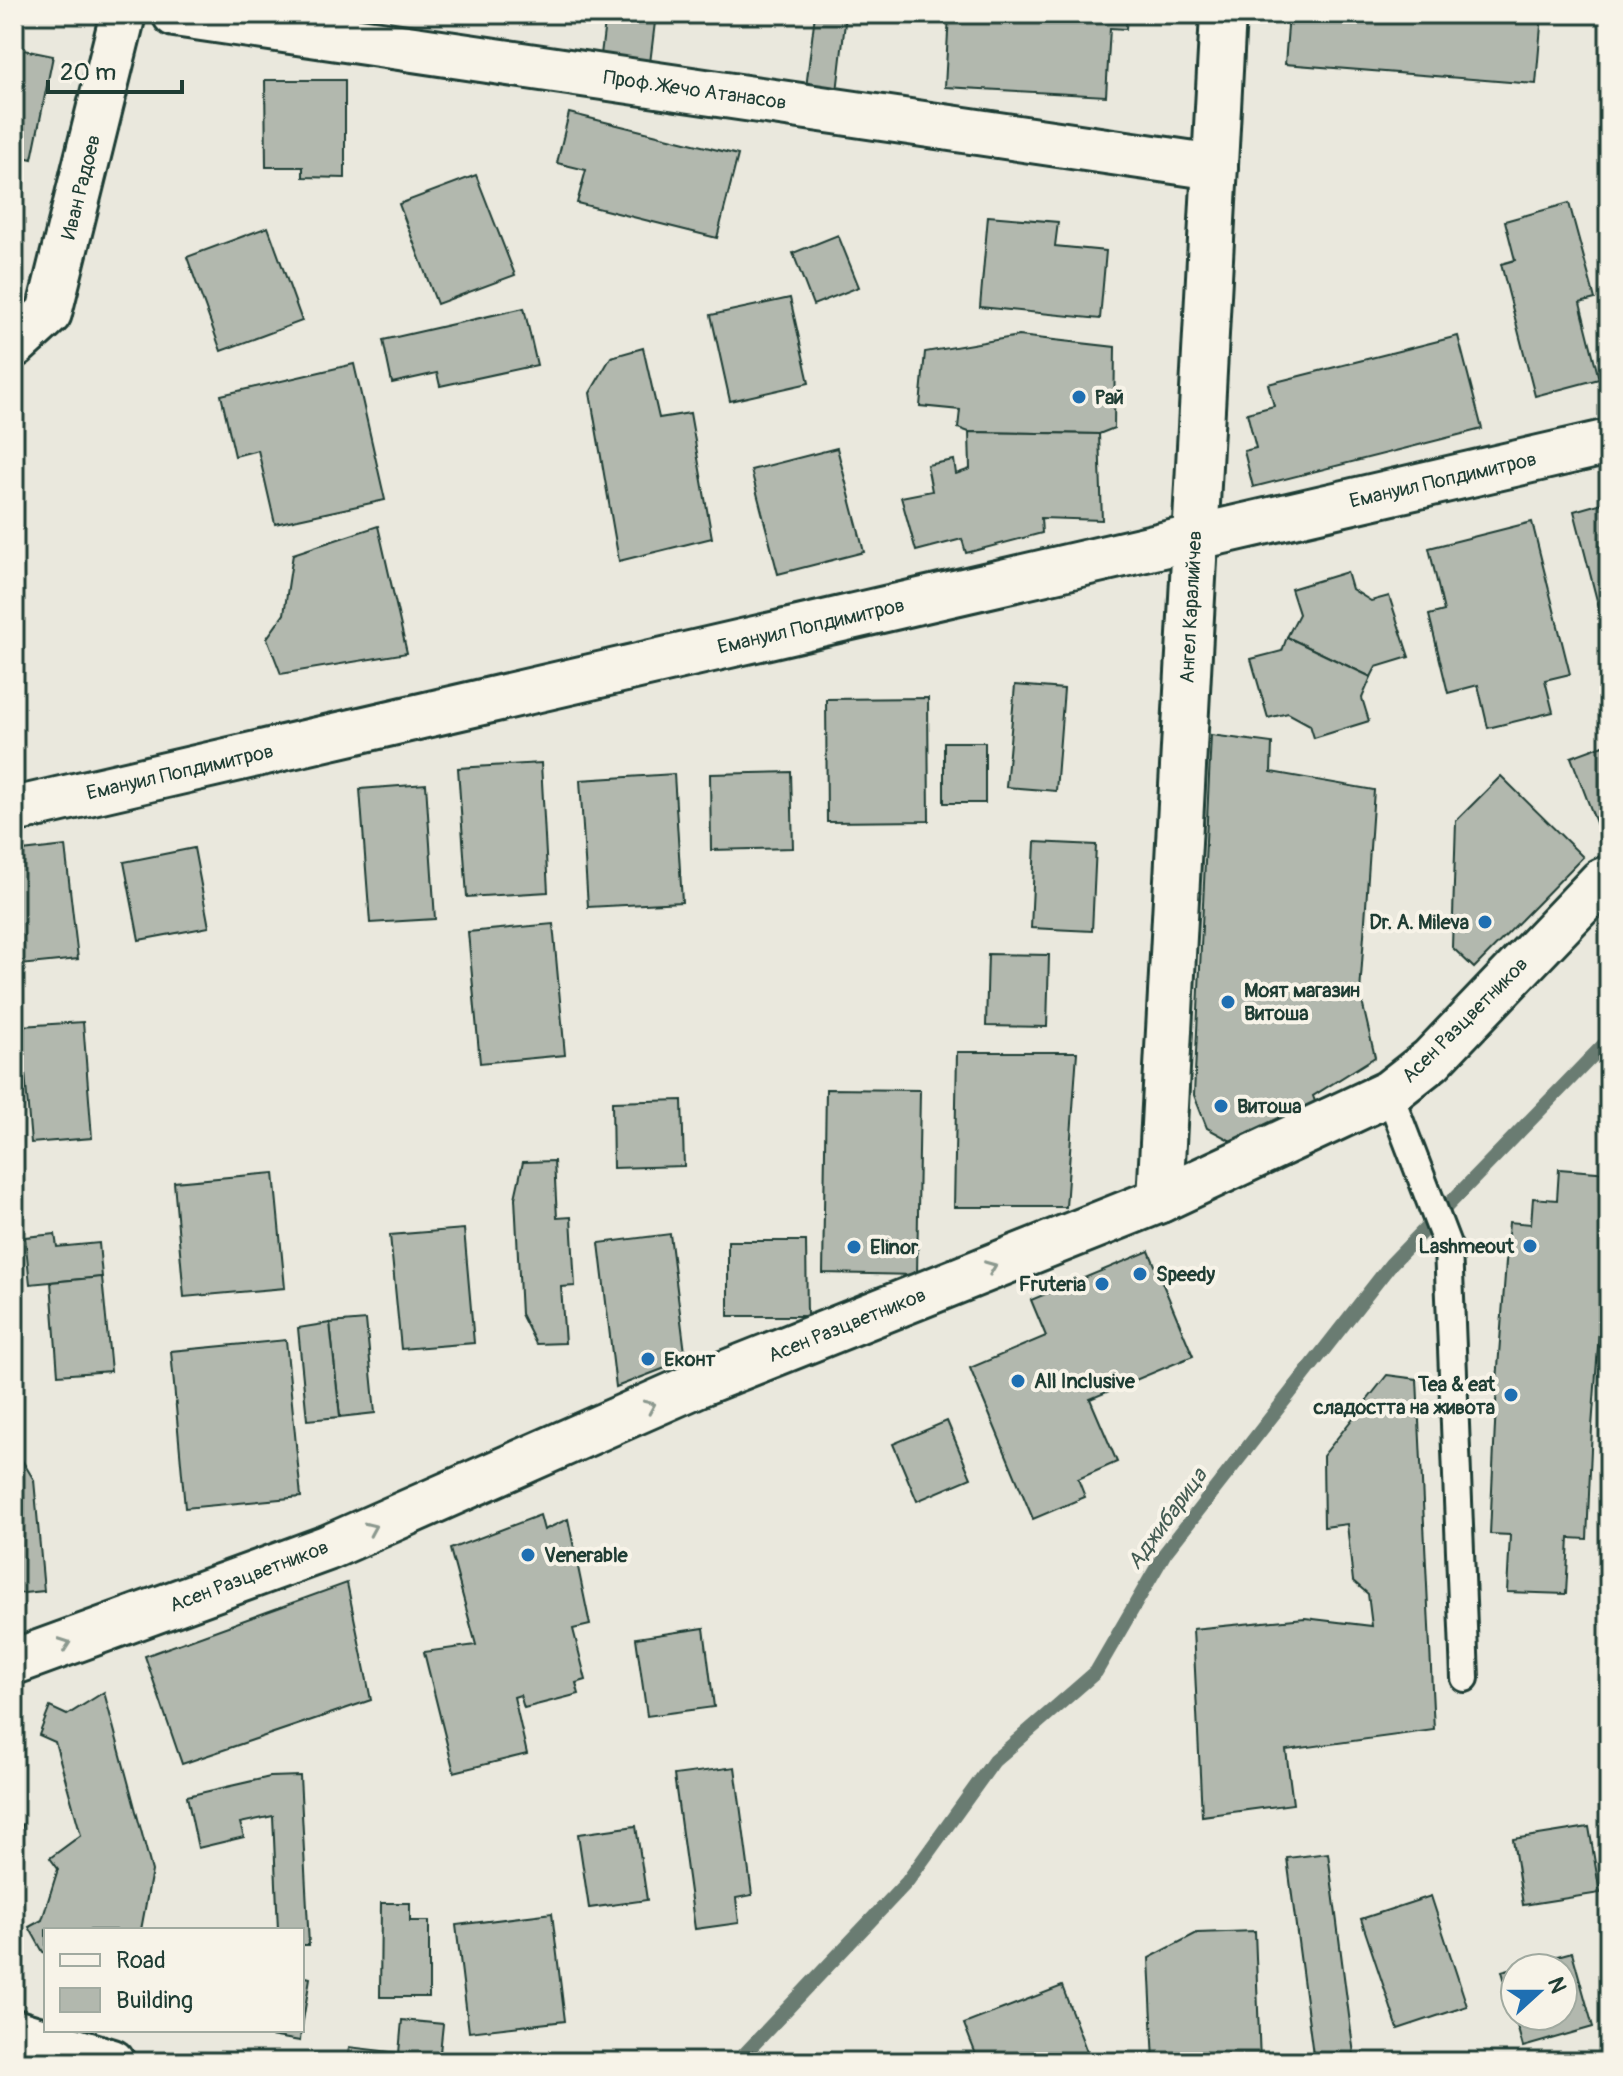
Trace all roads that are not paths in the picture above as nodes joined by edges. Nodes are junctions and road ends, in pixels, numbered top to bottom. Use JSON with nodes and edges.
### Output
{"nodes":[{"id":1,"x":123,"y":14,"type":"edge"},
{"id":2,"x":175,"y":14,"type":"edge"},
{"id":3,"x":1223,"y":14,"type":"edge"},
{"id":4,"x":1215,"y":167,"type":"junction"},
{"id":5,"x":14,"y":345,"type":"edge"},
{"id":6,"x":1609,"y":442,"type":"edge"},
{"id":7,"x":1194,"y":537,"type":"junction"},
{"id":8,"x":14,"y":810,"type":"edge"},
{"id":9,"x":1609,"y":878,"type":"edge"},
{"id":10,"x":1389,"y":1093,"type":"junction"},
{"id":11,"x":1160,"y":1200,"type":"junction"},
{"id":12,"x":14,"y":1662,"type":"edge"},
{"id":13,"x":1465,"y":1678,"type":"dead end"},
{"id":14,"x":14,"y":2032,"type":"edge"},
{"id":15,"x":112,"y":2062,"type":"edge"}],
"edges":[{"from":1,"to":5,"type":"street","name":"Иван Радоев"},
{"from":2,"to":4,"type":"street","name":"Проф. Жечо Атанасов"},
{"from":3,"to":4,"type":"street","name":"Ангел Каралийчев"},
{"from":4,"to":7,"type":"street","name":"Ангел Каралийчев"},
{"from":6,"to":7,"type":"street","name":"Емануил Попдимитров"},
{"from":7,"to":8,"type":"street","name":"Емануил Попдимитров"},
{"from":7,"to":11,"type":"street","name":"Ангел Каралийчев"},
{"from":9,"to":10,"type":"street","name":"Асен Разцветников"},
{"from":10,"to":11,"type":"street","name":"Асен Разцветников"},
{"from":10,"to":13,"type":"lane"},
{"from":12,"to":11,"type":"street","name":"Асен Разцветников","one_way":true},
{"from":14,"to":15,"type":"street"}]}
